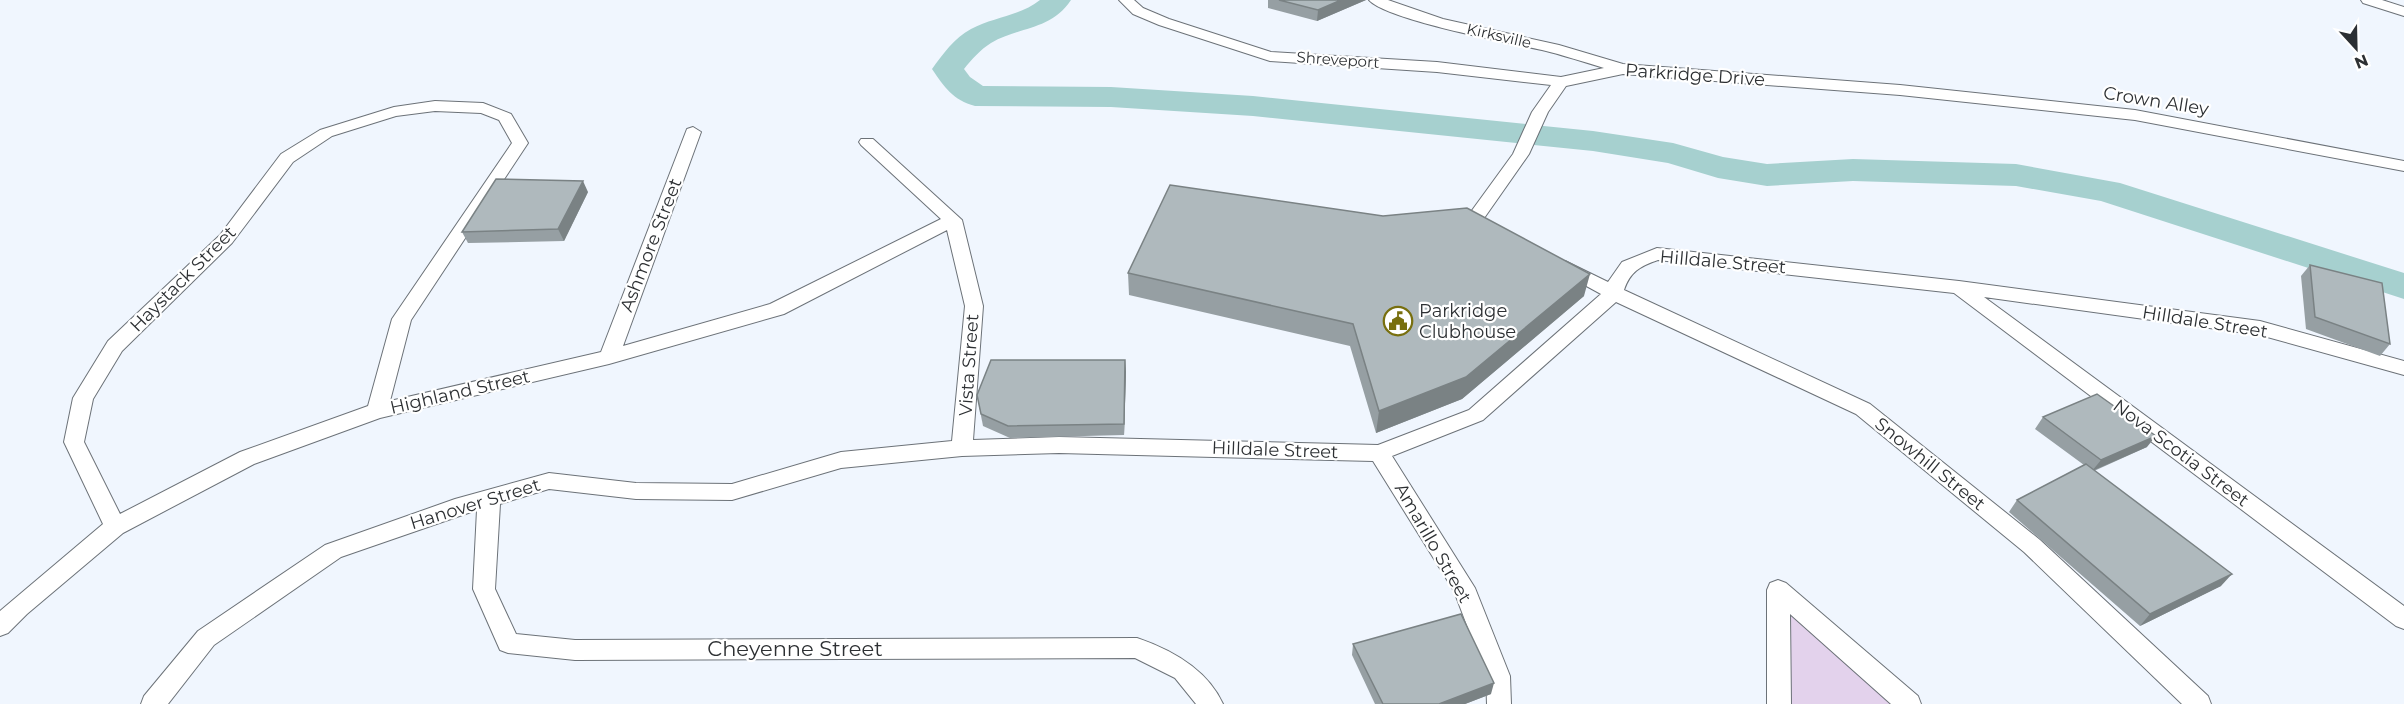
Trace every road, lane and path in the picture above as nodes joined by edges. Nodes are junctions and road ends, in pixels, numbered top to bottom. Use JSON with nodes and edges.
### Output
{"nodes":[{"id":1,"x":1126,"y":0,"type":"edge"},
{"id":2,"x":1376,"y":0,"type":"edge"},
{"id":3,"x":2368,"y":0,"type":"edge"},
{"id":4,"x":2404,"y":12,"type":"edge"},
{"id":5,"x":1623,"y":69,"type":"junction"},
{"id":6,"x":1561,"y":82,"type":"junction"},
{"id":7,"x":1900,"y":90,"type":"joint"},
{"id":8,"x":693,"y":132,"type":"dead end"},
{"id":9,"x":867,"y":142,"type":"dead end"},
{"id":10,"x":2404,"y":166,"type":"edge"},
{"id":11,"x":953,"y":220,"type":"junction"},
{"id":12,"x":1474,"y":220,"type":"junction"},
{"id":13,"x":1452,"y":221,"type":"edge"},
{"id":14,"x":1494,"y":230,"type":"edge"},
{"id":15,"x":1554,"y":261,"type":"edge"},
{"id":16,"x":1959,"y":287,"type":"junction"},
{"id":17,"x":1614,"y":293,"type":"junction"},
{"id":18,"x":609,"y":357,"type":"junction"},
{"id":19,"x":2404,"y":368,"type":"edge"},
{"id":20,"x":377,"y":411,"type":"junction"},
{"id":21,"x":962,"y":447,"type":"junction"},
{"id":22,"x":1379,"y":453,"type":"junction"},
{"id":23,"x":489,"y":498,"type":"junction"},
{"id":24,"x":115,"y":527,"type":"junction"},
{"id":25,"x":2404,"y":620,"type":"edge"},
{"id":26,"x":0,"y":626,"type":"edge"},
{"id":27,"x":153,"y":704,"type":"edge"},
{"id":28,"x":1210,"y":704,"type":"edge"},
{"id":29,"x":1500,"y":704,"type":"edge"},
{"id":30,"x":1779,"y":704,"type":"edge"},
{"id":31,"x":1909,"y":704,"type":"edge"},
{"id":32,"x":2199,"y":704,"type":"edge"}],
"edges":[{"from":1,"to":6,"type":"street","name":"Shreveport"},
{"from":2,"to":5,"type":"street","name":"Kirksville"},
{"from":3,"to":4,"type":"street"},
{"from":5,"to":6,"type":"street","name":"Parkridge Drive"},
{"from":5,"to":7,"type":"street","name":"Parkridge Drive"},
{"from":6,"to":12,"type":"street"},
{"from":7,"to":10,"type":"street","name":"Crown Alley"},
{"from":8,"to":18,"type":"street","name":"Ashmore Street"},
{"from":9,"to":11,"type":"street"},
{"from":11,"to":18,"type":"street","name":"Highland Street"},
{"from":11,"to":21,"type":"street","name":"Vista Street"},
{"from":12,"to":13,"type":"street"},
{"from":12,"to":14,"type":"street"},
{"from":15,"to":17,"type":"street"},
{"from":16,"to":17,"type":"street","name":"Hilldale Street"},
{"from":16,"to":19,"type":"street","name":"Hilldale Street"},
{"from":16,"to":25,"type":"street","name":"Nova Scotia Street"},
{"from":17,"to":22,"type":"street","name":"Hilldale Street"},
{"from":17,"to":32,"type":"street","name":"Snowhill Street"},
{"from":18,"to":20,"type":"street","name":"Highland Street"},
{"from":20,"to":24,"type":"street","name":"Highland Street"},
{"from":20,"to":24,"type":"street","name":"Haystack Street"},
{"from":21,"to":22,"type":"street","name":"Hilldale Street"},
{"from":21,"to":23,"type":"street","name":"Hanover Street"},
{"from":22,"to":29,"type":"street","name":"Amarillo Street"},
{"from":23,"to":27,"type":"street","name":"Hanover Street"},
{"from":23,"to":28,"type":"street","name":"Cheyenne Street"},
{"from":24,"to":26,"type":"street","name":"Highland Street"},
{"from":30,"to":31,"type":"street"}]}
